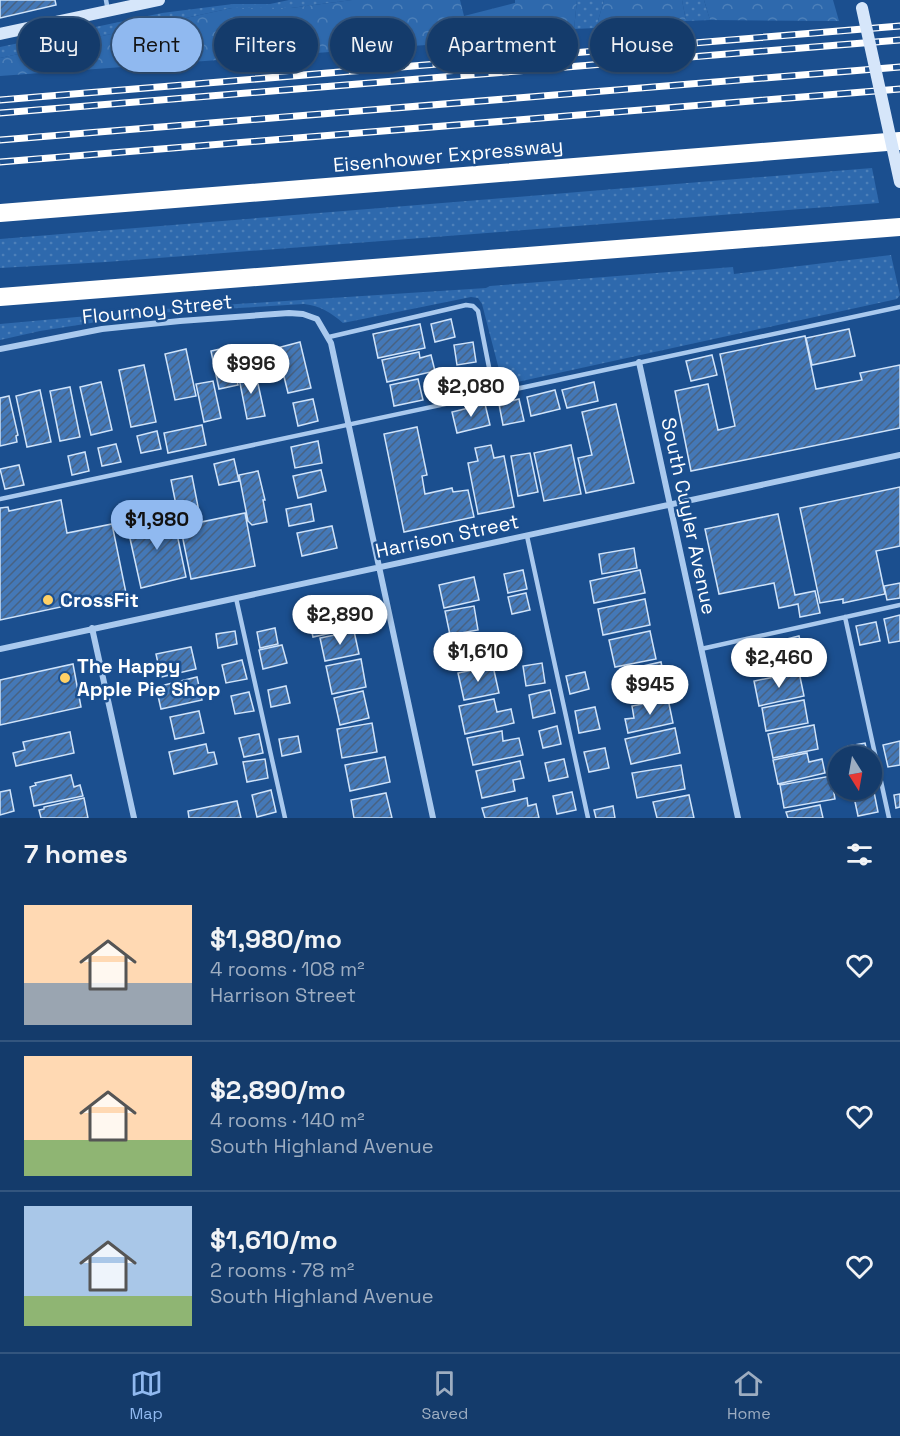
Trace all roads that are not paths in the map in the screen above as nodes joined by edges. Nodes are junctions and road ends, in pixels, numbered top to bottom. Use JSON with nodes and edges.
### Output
{"nodes":[{"id":1,"x":159,"y":0,"type":"edge"},
{"id":2,"x":861,"y":4,"type":"edge"},
{"id":3,"x":107,"y":5,"type":"edge"},
{"id":4,"x":0,"y":34,"type":"edge"},
{"id":5,"x":900,"y":141,"type":"edge"},
{"id":6,"x":900,"y":182,"type":"edge"},
{"id":7,"x":0,"y":213,"type":"edge"},
{"id":8,"x":900,"y":227,"type":"edge"},
{"id":9,"x":0,"y":297,"type":"edge"},
{"id":10,"x":900,"y":307,"type":"edge"},
{"id":11,"x":329,"y":337,"type":"junction"},
{"id":12,"x":0,"y":349,"type":"edge"},
{"id":13,"x":639,"y":362,"type":"junction"},
{"id":14,"x":494,"y":393,"type":"junction"},
{"id":15,"x":350,"y":424,"type":"junction"},
{"id":16,"x":900,"y":455,"type":"edge"},
{"id":17,"x":0,"y":499,"type":"edge"},
{"id":18,"x":669,"y":505,"type":"junction"},
{"id":19,"x":527,"y":536,"type":"junction"},
{"id":20,"x":379,"y":568,"type":"junction"},
{"id":21,"x":236,"y":598,"type":"junction"},
{"id":22,"x":900,"y":605,"type":"edge"},
{"id":23,"x":845,"y":617,"type":"junction"},
{"id":24,"x":92,"y":628,"type":"junction"},
{"id":25,"x":0,"y":649,"type":"edge"},
{"id":26,"x":701,"y":649,"type":"junction"},
{"id":27,"x":134,"y":818,"type":"edge"},
{"id":28,"x":285,"y":818,"type":"edge"},
{"id":29,"x":433,"y":818,"type":"edge"},
{"id":30,"x":588,"y":818,"type":"edge"},
{"id":31,"x":738,"y":818,"type":"edge"},
{"id":32,"x":889,"y":818,"type":"edge"}],
"edges":[{"from":1,"to":3,"type":"street"},
{"from":2,"to":6,"type":"street","bridge":true},
{"from":3,"to":4,"type":"street"},
{"from":5,"to":7,"type":"highway","name":"Eisenhower Expressway"},
{"from":8,"to":9,"type":"highway"},
{"from":10,"to":13,"type":"lane"},
{"from":11,"to":12,"type":"street","name":"Flournoy Street"},
{"from":11,"to":14,"type":"lane"},
{"from":11,"to":15,"type":"street"},
{"from":13,"to":14,"type":"lane"},
{"from":13,"to":18,"type":"street","name":"South Cuyler Avenue"},
{"from":14,"to":15,"type":"lane"},
{"from":15,"to":17,"type":"lane"},
{"from":15,"to":20,"type":"street"},
{"from":16,"to":18,"type":"street","name":"Harrison Street"},
{"from":18,"to":19,"type":"street","name":"Harrison Street"},
{"from":18,"to":26,"type":"street","name":"South Cuyler Avenue"},
{"from":19,"to":20,"type":"street","name":"Harrison Street"},
{"from":19,"to":30,"type":"lane"},
{"from":20,"to":21,"type":"street","name":"Harrison Street"},
{"from":20,"to":29,"type":"street"},
{"from":21,"to":24,"type":"street","name":"Harrison Street"},
{"from":21,"to":28,"type":"lane"},
{"from":22,"to":23,"type":"lane"},
{"from":23,"to":26,"type":"lane"},
{"from":23,"to":32,"type":"lane"},
{"from":24,"to":25,"type":"street","name":"Harrison Street"},
{"from":24,"to":27,"type":"street"},
{"from":26,"to":31,"type":"street","name":"South Cuyler Avenue"}]}
